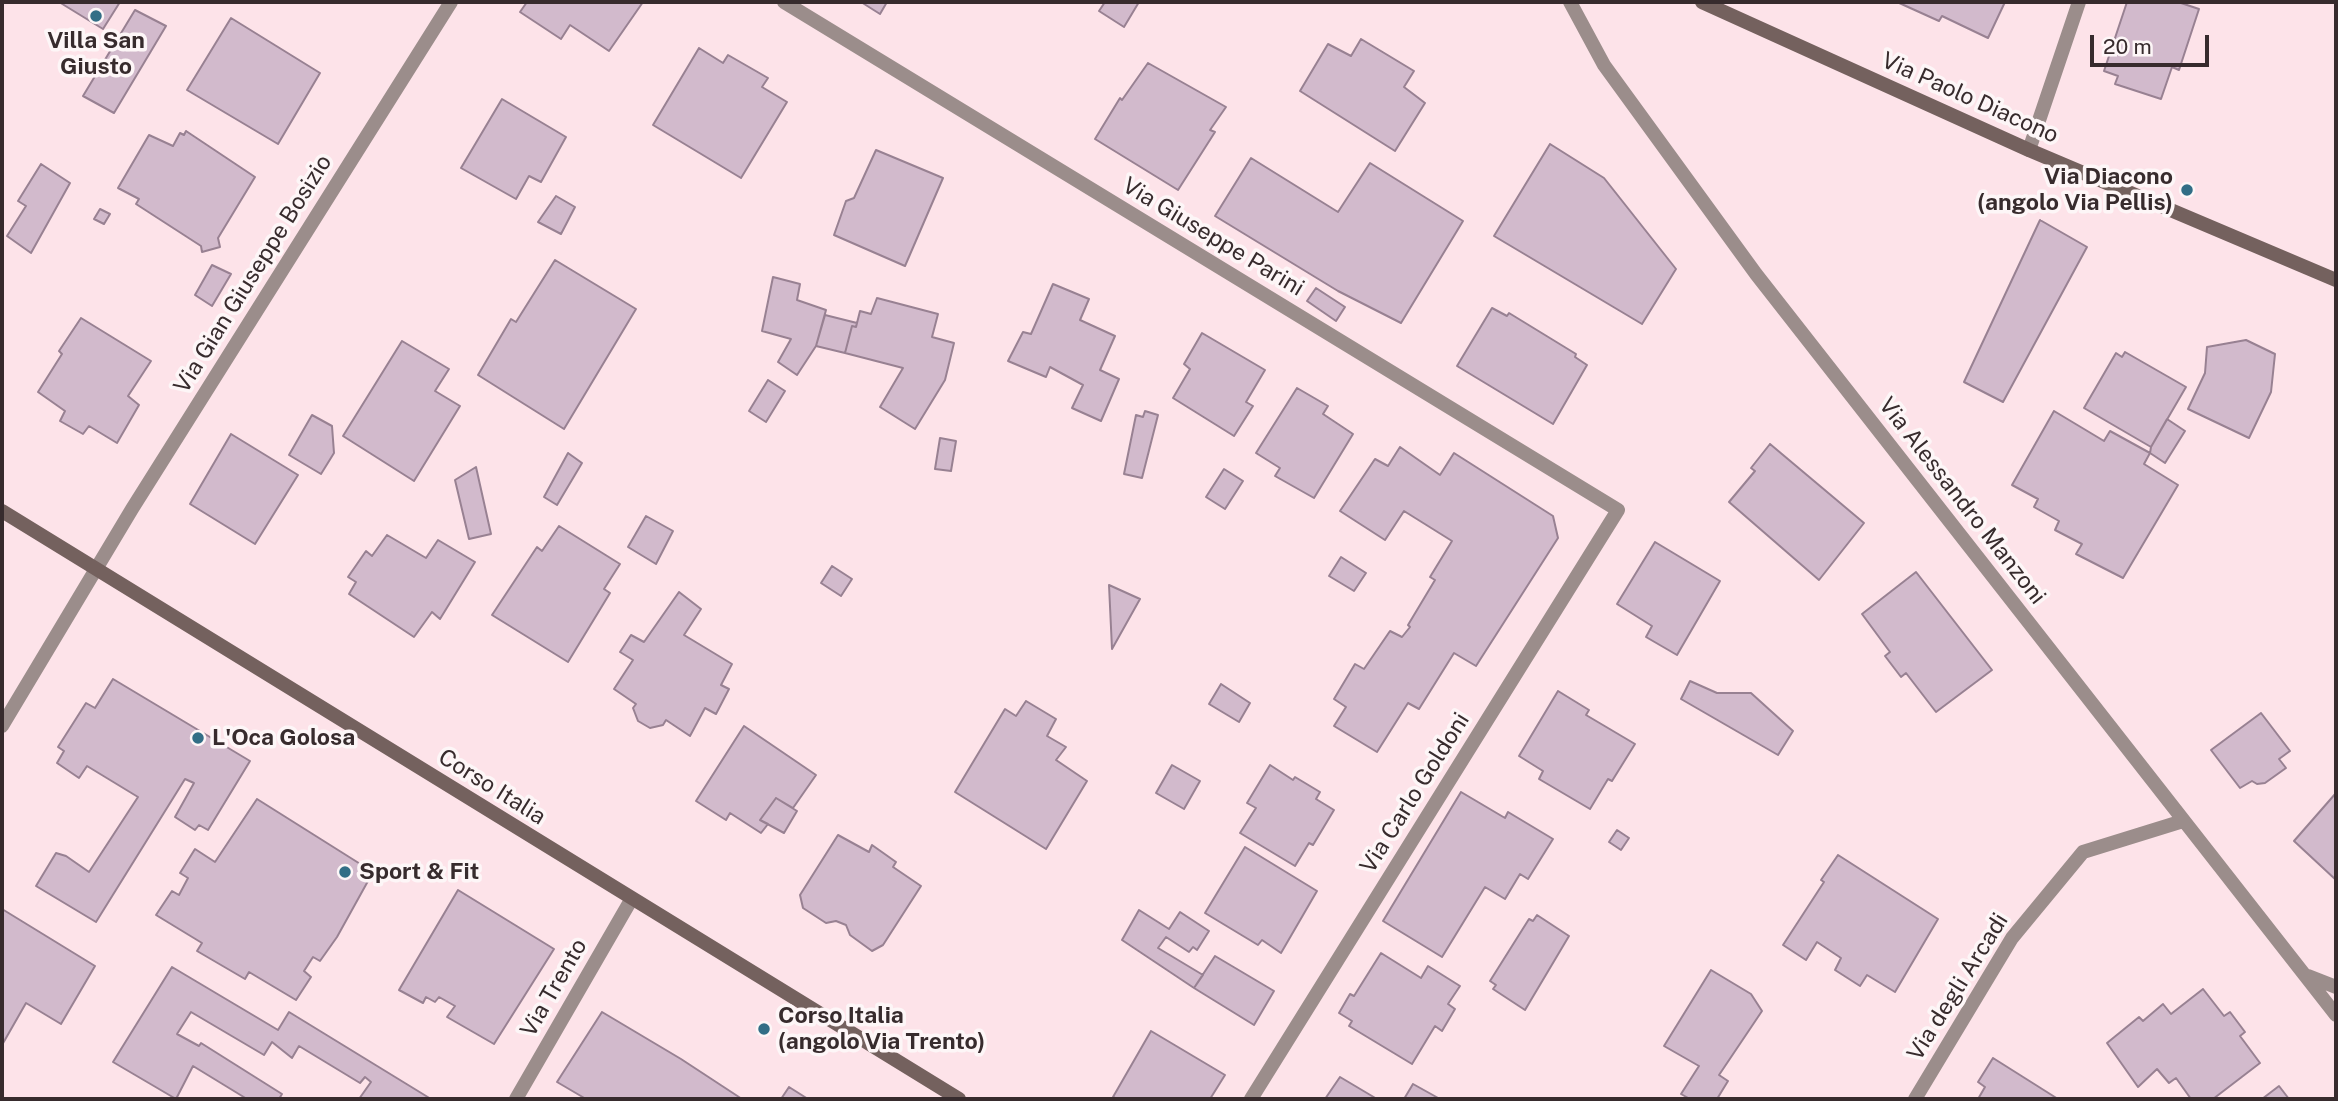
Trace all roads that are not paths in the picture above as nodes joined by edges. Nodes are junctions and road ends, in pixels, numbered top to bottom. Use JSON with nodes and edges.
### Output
{"nodes":[{"id":1,"x":451,"y":2,"type":"edge"},
{"id":2,"x":784,"y":2,"type":"edge"},
{"id":3,"x":1570,"y":2,"type":"edge"},
{"id":4,"x":1702,"y":2,"type":"edge"},
{"id":5,"x":2078,"y":2,"type":"edge"},
{"id":6,"x":2029,"y":150,"type":"junction"},
{"id":7,"x":2336,"y":280,"type":"edge"},
{"id":8,"x":1618,"y":510,"type":"joint"},
{"id":9,"x":2,"y":511,"type":"edge"},
{"id":10,"x":97,"y":571,"type":"junction"},
{"id":11,"x":2,"y":726,"type":"edge"},
{"id":12,"x":2183,"y":821,"type":"junction"},
{"id":13,"x":631,"y":900,"type":"junction"},
{"id":14,"x":2306,"y":975,"type":"junction"},
{"id":15,"x":2336,"y":987,"type":"edge"},
{"id":16,"x":2336,"y":1015,"type":"edge"},
{"id":17,"x":516,"y":1099,"type":"edge"},
{"id":18,"x":959,"y":1099,"type":"edge"},
{"id":19,"x":1251,"y":1099,"type":"edge"},
{"id":20,"x":1915,"y":1099,"type":"edge"}],
"edges":[{"from":1,"to":10,"type":"street","name":"Via Gian Giuseppe Bosizio"},
{"from":2,"to":8,"type":"street","name":"Via Giuseppe Parini"},
{"from":3,"to":12,"type":"street","name":"Via Alessandro Manzoni"},
{"from":4,"to":6,"type":"main road","name":"Via Paolo Diacono"},
{"from":5,"to":6,"type":"street"},
{"from":6,"to":7,"type":"main road","name":"Via Paolo Diacono"},
{"from":8,"to":19,"type":"street","name":"Via Carlo Goldoni"},
{"from":9,"to":10,"type":"main road","name":"Corso Italia"},
{"from":10,"to":11,"type":"street","name":"Via Gian Giuseppe Bosizio"},
{"from":10,"to":13,"type":"main road","name":"Corso Italia"},
{"from":12,"to":14,"type":"street","name":"Via Alessandro Manzoni"},
{"from":12,"to":20,"type":"street","name":"Via degli Arcadi"},
{"from":13,"to":17,"type":"street","name":"Via Trento"},
{"from":13,"to":18,"type":"main road","name":"Corso Italia"},
{"from":14,"to":15,"type":"street"},
{"from":14,"to":16,"type":"street","name":"Via Alessandro Manzoni"}]}
